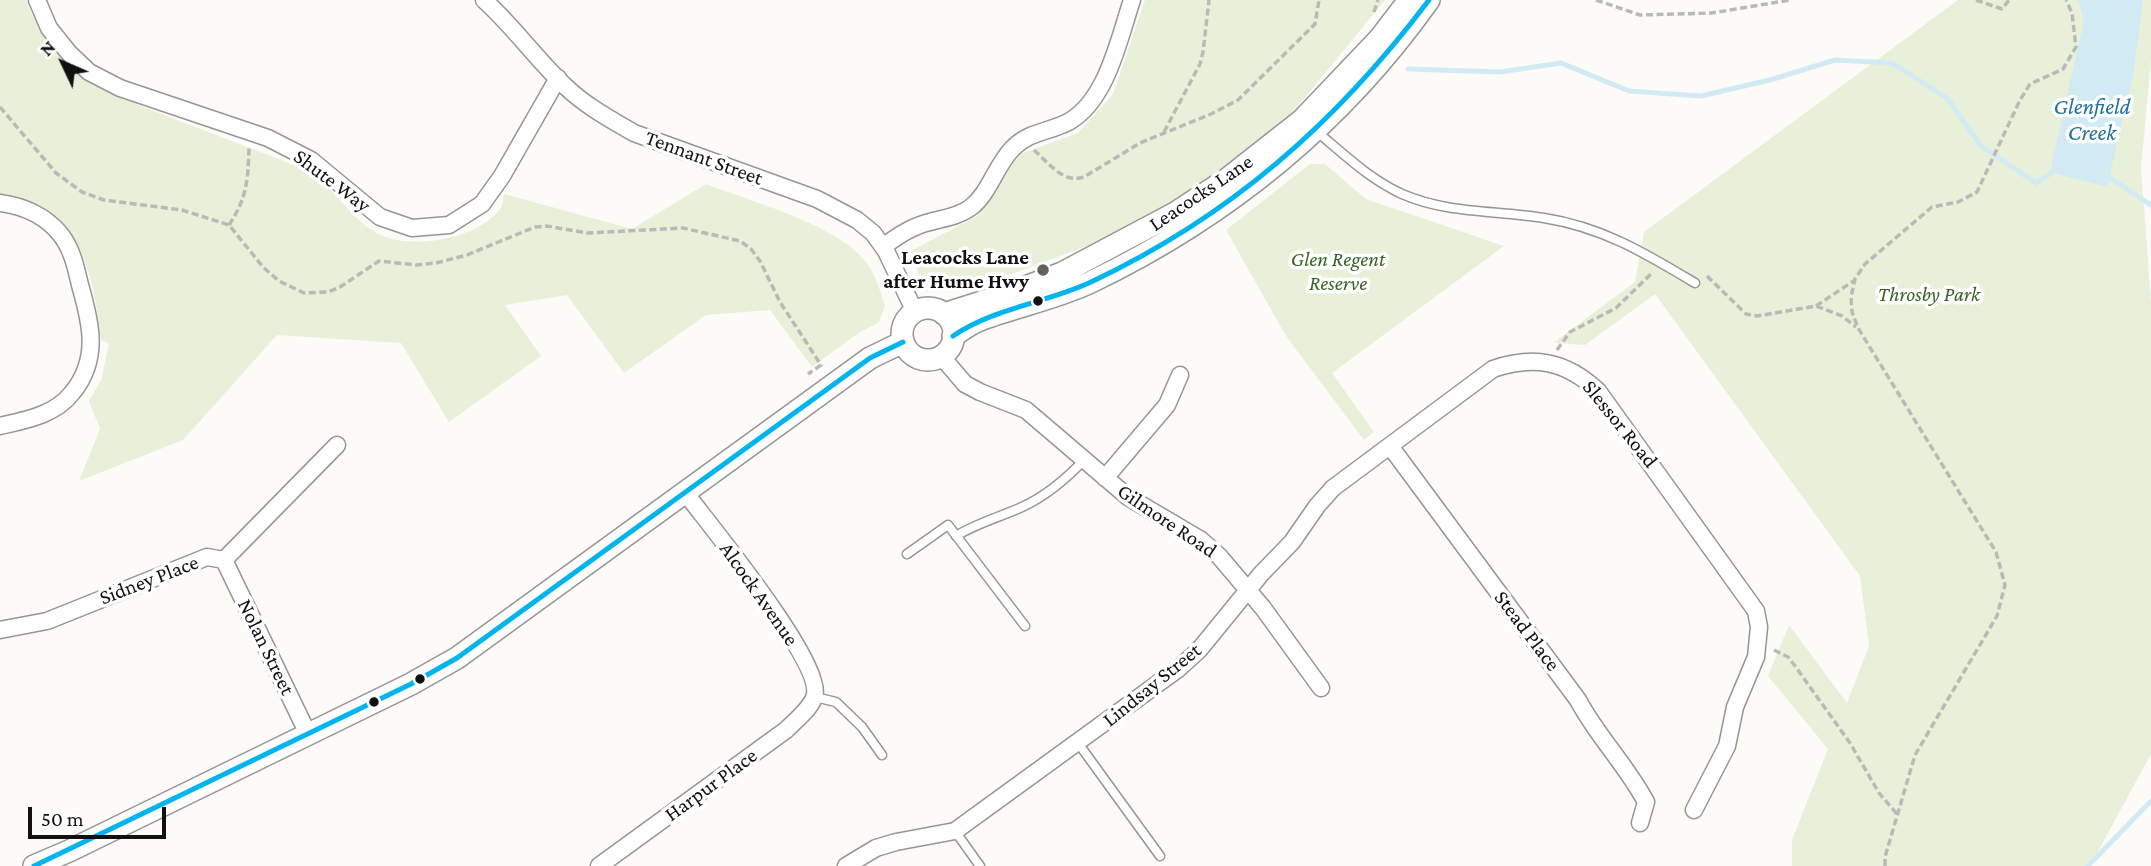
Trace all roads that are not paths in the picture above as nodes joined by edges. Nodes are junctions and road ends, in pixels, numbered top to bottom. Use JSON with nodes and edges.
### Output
{"nodes":[{"id":1,"x":37,"y":0,"type":"edge"},
{"id":2,"x":484,"y":0,"type":"edge"},
{"id":3,"x":1132,"y":0,"type":"edge"},
{"id":4,"x":1409,"y":0,"type":"edge"},
{"id":5,"x":1429,"y":0,"type":"edge"},
{"id":6,"x":558,"y":78,"type":"junction"},
{"id":7,"x":1309,"y":125,"type":"junction"},
{"id":8,"x":0,"y":203,"type":"edge"},
{"id":9,"x":883,"y":247,"type":"junction"},
{"id":10,"x":1695,"y":283,"type":"dead end"},
{"id":11,"x":915,"y":312,"type":"junction"},
{"id":12,"x":944,"y":314,"type":"junction"},
{"id":13,"x":953,"y":336,"type":"junction"},
{"id":14,"x":903,"y":342,"type":"junction"},
{"id":15,"x":941,"y":356,"type":"junction"},
{"id":16,"x":1180,"y":375,"type":"dead end"},
{"id":17,"x":0,"y":426,"type":"edge"},
{"id":18,"x":337,"y":444,"type":"dead end"},
{"id":19,"x":1390,"y":446,"type":"junction"},
{"id":20,"x":1084,"y":460,"type":"junction"},
{"id":21,"x":1105,"y":478,"type":"junction"},
{"id":22,"x":684,"y":491,"type":"junction"},
{"id":23,"x":956,"y":536,"type":"junction"},
{"id":24,"x":907,"y":554,"type":"dead end"},
{"id":25,"x":224,"y":560,"type":"junction"},
{"id":26,"x":1248,"y":589,"type":"junction"},
{"id":27,"x":1025,"y":626,"type":"dead end"},
{"id":28,"x":0,"y":630,"type":"edge"},
{"id":29,"x":1321,"y":688,"type":"dead end"},
{"id":30,"x":815,"y":697,"type":"junction"},
{"id":31,"x":308,"y":734,"type":"junction"},
{"id":32,"x":1078,"y":743,"type":"junction"},
{"id":33,"x":882,"y":755,"type":"dead end"},
{"id":34,"x":1694,"y":810,"type":"dead end"},
{"id":35,"x":1640,"y":823,"type":"dead end"},
{"id":36,"x":955,"y":831,"type":"junction"},
{"id":37,"x":1160,"y":856,"type":"dead end"},
{"id":38,"x":38,"y":865,"type":"edge"},
{"id":39,"x":599,"y":866,"type":"edge"},
{"id":40,"x":846,"y":866,"type":"edge"},
{"id":41,"x":980,"y":866,"type":"edge"}],
"edges":[{"from":1,"to":6,"type":"street","name":"Shute Way"},
{"from":2,"to":6,"type":"street","name":"Tennant Street"},
{"from":3,"to":9,"type":"street"},
{"from":4,"to":7,"type":"street","name":"Leacocks Lane"},
{"from":5,"to":7,"type":"street","name":"Leacocks Lane"},
{"from":6,"to":9,"type":"street","name":"Tennant Street"},
{"from":7,"to":10,"type":"lane"},
{"from":7,"to":12,"type":"street","name":"Leacocks Lane"},
{"from":7,"to":13,"type":"street","name":"Leacocks Lane"},
{"from":8,"to":17,"type":"street"},
{"from":9,"to":11,"type":"street","name":"Tennant Street"},
{"from":11,"to":12,"type":"street"},
{"from":11,"to":14,"type":"street"},
{"from":12,"to":13,"type":"street"},
{"from":13,"to":15,"type":"street"},
{"from":14,"to":15,"type":"street"},
{"from":14,"to":22,"type":"street"},
{"from":15,"to":20,"type":"street","name":"Gilmore Road"},
{"from":16,"to":21,"type":"street"},
{"from":18,"to":25,"type":"street","name":"Sidney Place"},
{"from":19,"to":26,"type":"street","name":"Slessor Road"},
{"from":19,"to":34,"type":"street","name":"Slessor Road"},
{"from":19,"to":35,"type":"street","name":"Stead Place"},
{"from":20,"to":21,"type":"street","name":"Gilmore Road"},
{"from":20,"to":23,"type":"lane"},
{"from":21,"to":26,"type":"street","name":"Gilmore Road"},
{"from":22,"to":30,"type":"street","name":"Alcock Avenue"},
{"from":22,"to":31,"type":"street"},
{"from":23,"to":24,"type":"lane"},
{"from":23,"to":27,"type":"lane"},
{"from":25,"to":28,"type":"street","name":"Sidney Place"},
{"from":25,"to":31,"type":"street","name":"Nolan Street"},
{"from":26,"to":29,"type":"street","name":"Gilmore Road"},
{"from":26,"to":32,"type":"street","name":"Lindsay Street"},
{"from":30,"to":33,"type":"lane"},
{"from":30,"to":39,"type":"street","name":"Harpur Place"},
{"from":31,"to":38,"type":"street"},
{"from":32,"to":36,"type":"street","name":"Lindsay Street"},
{"from":32,"to":37,"type":"lane"},
{"from":36,"to":40,"type":"street","name":"Lindsay Street"},
{"from":36,"to":41,"type":"lane"}]}
